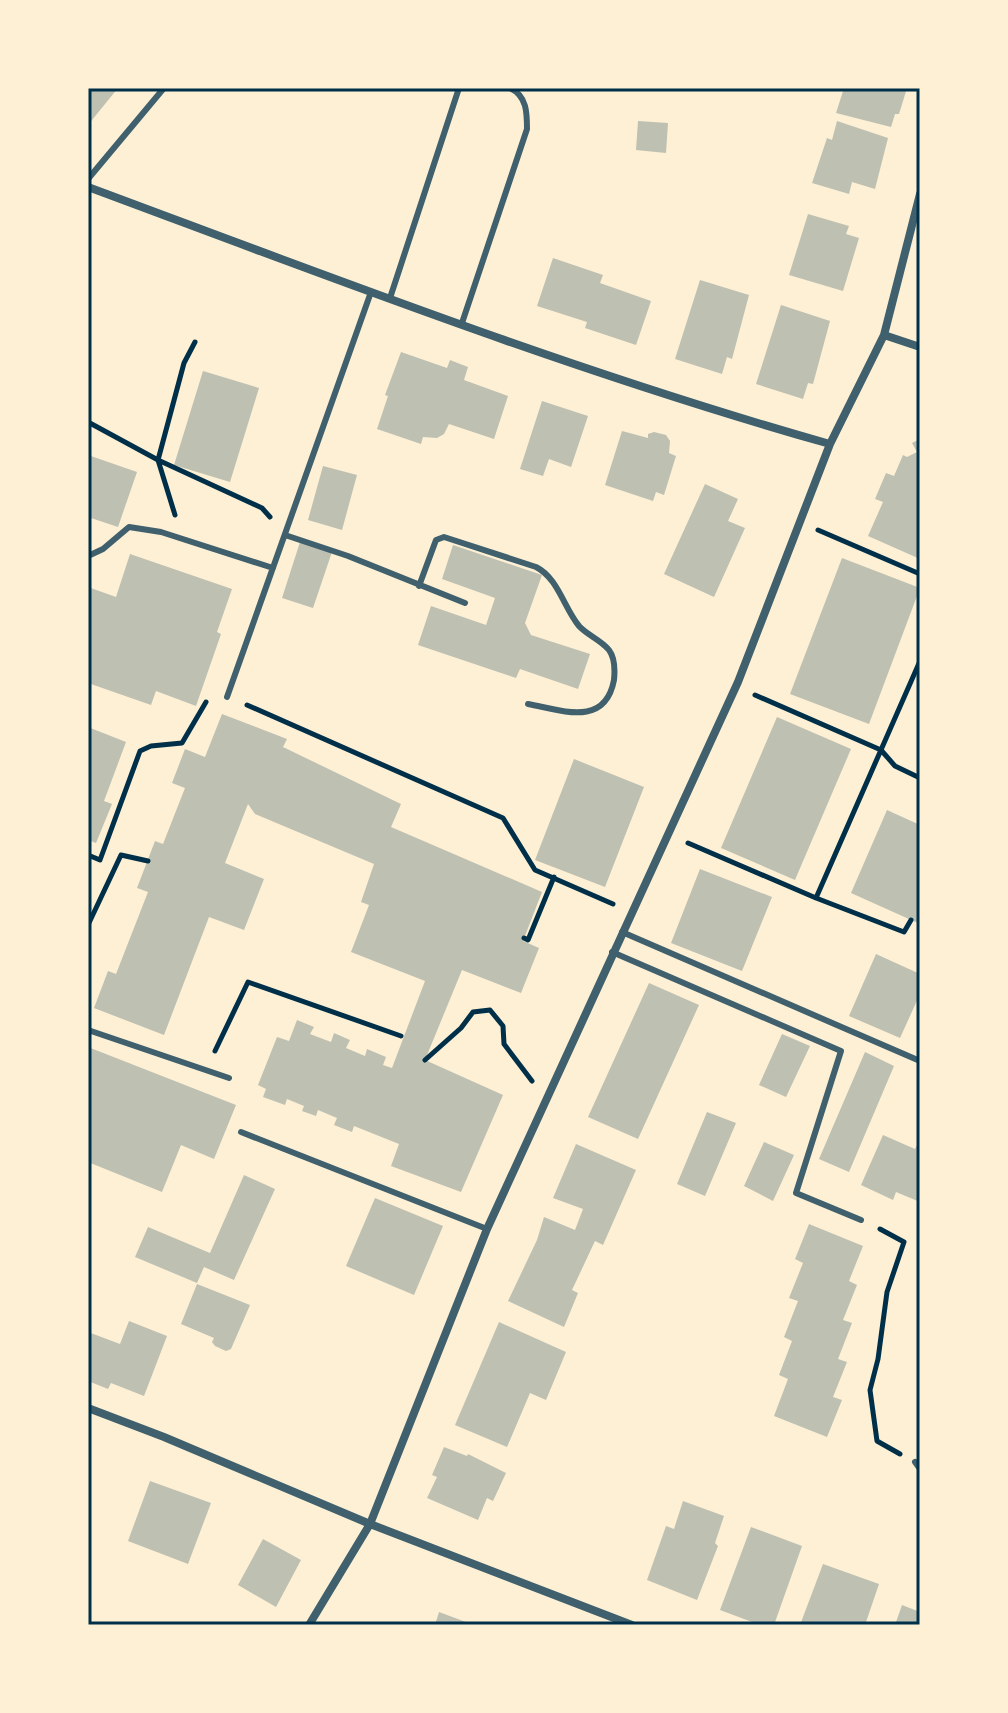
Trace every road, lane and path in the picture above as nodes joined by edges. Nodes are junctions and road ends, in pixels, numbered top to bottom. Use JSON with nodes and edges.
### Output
{"nodes":[{"id":1,"x":164,"y":88,"type":"edge"},
{"id":2,"x":459,"y":88,"type":"edge"},
{"id":3,"x":510,"y":88,"type":"edge"},
{"id":4,"x":88,"y":179,"type":"edge"},
{"id":5,"x":88,"y":187,"type":"edge"},
{"id":6,"x":920,"y":194,"type":"edge"},
{"id":7,"x":371,"y":292,"type":"junction"},
{"id":8,"x":390,"y":298,"type":"junction"},
{"id":9,"x":462,"y":323,"type":"junction"},
{"id":10,"x":884,"y":335,"type":"junction"},
{"id":11,"x":195,"y":342,"type":"dead end"},
{"id":12,"x":920,"y":347,"type":"edge"},
{"id":13,"x":88,"y":422,"type":"edge"},
{"id":14,"x":830,"y":444,"type":"junction"},
{"id":15,"x":158,"y":460,"type":"junction"},
{"id":16,"x":798,"y":522,"type":"junction"},
{"id":17,"x":285,"y":535,"type":"junction"},
{"id":18,"x":183,"y":539,"type":"junction"},
{"id":19,"x":88,"y":556,"type":"edge"},
{"id":20,"x":273,"y":568,"type":"junction"},
{"id":21,"x":920,"y":574,"type":"edge"},
{"id":22,"x":419,"y":586,"type":"junction"},
{"id":23,"x":465,"y":603,"type":"dead end"},
{"id":24,"x":920,"y":661,"type":"edge"},
{"id":25,"x":738,"y":682,"type":"junction"},
{"id":26,"x":227,"y":697,"type":"junction"},
{"id":27,"x":528,"y":704,"type":"dead end"},
{"id":28,"x":881,"y":750,"type":"junction"},
{"id":29,"x":920,"y":778,"type":"edge"},
{"id":30,"x":667,"y":834,"type":"junction"},
{"id":31,"x":88,"y":855,"type":"edge"},
{"id":32,"x":148,"y":861,"type":"dead end"},
{"id":33,"x":554,"y":877,"type":"junction"},
{"id":34,"x":816,"y":898,"type":"junction"},
{"id":35,"x":632,"y":912,"type":"junction"},
{"id":36,"x":911,"y":920,"type":"dead end"},
{"id":37,"x":88,"y":925,"type":"edge"},
{"id":38,"x":622,"y":932,"type":"junction"},
{"id":39,"x":524,"y":938,"type":"dead end"},
{"id":40,"x":612,"y":952,"type":"junction"},
{"id":41,"x":88,"y":1030,"type":"edge"},
{"id":42,"x":401,"y":1036,"type":"dead end"},
{"id":43,"x":425,"y":1060,"type":"dead end"},
{"id":44,"x":920,"y":1061,"type":"edge"},
{"id":45,"x":206,"y":1070,"type":"junction"},
{"id":46,"x":229,"y":1078,"type":"dead end"},
{"id":47,"x":547,"y":1094,"type":"junction"},
{"id":48,"x":241,"y":1132,"type":"dead end"},
{"id":49,"x":861,"y":1220,"type":"joint"},
{"id":50,"x":487,"y":1229,"type":"junction"},
{"id":51,"x":88,"y":1408,"type":"edge"},
{"id":52,"x":915,"y":1462,"type":"joint"},
{"id":53,"x":920,"y":1469,"type":"edge"},
{"id":54,"x":370,"y":1524,"type":"junction"},
{"id":55,"x":309,"y":1625,"type":"edge"},
{"id":56,"x":632,"y":1625,"type":"edge"}],
"edges":[{"from":1,"to":4,"type":"lane"},
{"from":2,"to":8,"type":"lane"},
{"from":3,"to":9,"type":"lane"},
{"from":5,"to":7,"type":"street"},
{"from":6,"to":10,"type":"street"},
{"from":7,"to":8,"type":"street"},
{"from":7,"to":17,"type":"lane"},
{"from":8,"to":9,"type":"street"},
{"from":9,"to":14,"type":"street"},
{"from":10,"to":12,"type":"street"},
{"from":10,"to":14,"type":"street"},
{"from":11,"to":15,"type":"path"},
{"from":13,"to":15,"type":"path"},
{"from":14,"to":16,"type":"street"},
{"from":15,"to":17,"type":"path"},
{"from":15,"to":18,"type":"path"},
{"from":16,"to":21,"type":"path"},
{"from":16,"to":25,"type":"street"},
{"from":17,"to":20,"type":"lane"},
{"from":17,"to":22,"type":"lane"},
{"from":18,"to":19,"type":"lane"},
{"from":18,"to":20,"type":"lane"},
{"from":20,"to":26,"type":"lane"},
{"from":22,"to":23,"type":"lane"},
{"from":22,"to":27,"type":"lane"},
{"from":24,"to":28,"type":"path"},
{"from":25,"to":28,"type":"path"},
{"from":25,"to":30,"type":"street"},
{"from":26,"to":31,"type":"path"},
{"from":26,"to":33,"type":"path"},
{"from":28,"to":29,"type":"path"},
{"from":28,"to":34,"type":"path"},
{"from":30,"to":34,"type":"path"},
{"from":30,"to":35,"type":"street"},
{"from":32,"to":37,"type":"path"},
{"from":33,"to":35,"type":"path"},
{"from":33,"to":39,"type":"path"},
{"from":34,"to":36,"type":"path"},
{"from":35,"to":38,"type":"street"},
{"from":38,"to":40,"type":"street"},
{"from":38,"to":44,"type":"lane"},
{"from":40,"to":47,"type":"street"},
{"from":40,"to":49,"type":"lane"},
{"from":41,"to":45,"type":"lane"},
{"from":42,"to":45,"type":"path"},
{"from":43,"to":47,"type":"path"},
{"from":45,"to":46,"type":"lane"},
{"from":47,"to":50,"type":"street"},
{"from":48,"to":50,"type":"lane"},
{"from":49,"to":52,"type":"path"},
{"from":50,"to":54,"type":"street"},
{"from":51,"to":54,"type":"street"},
{"from":52,"to":53,"type":"lane"},
{"from":54,"to":55,"type":"street"},
{"from":54,"to":56,"type":"street"}]}
